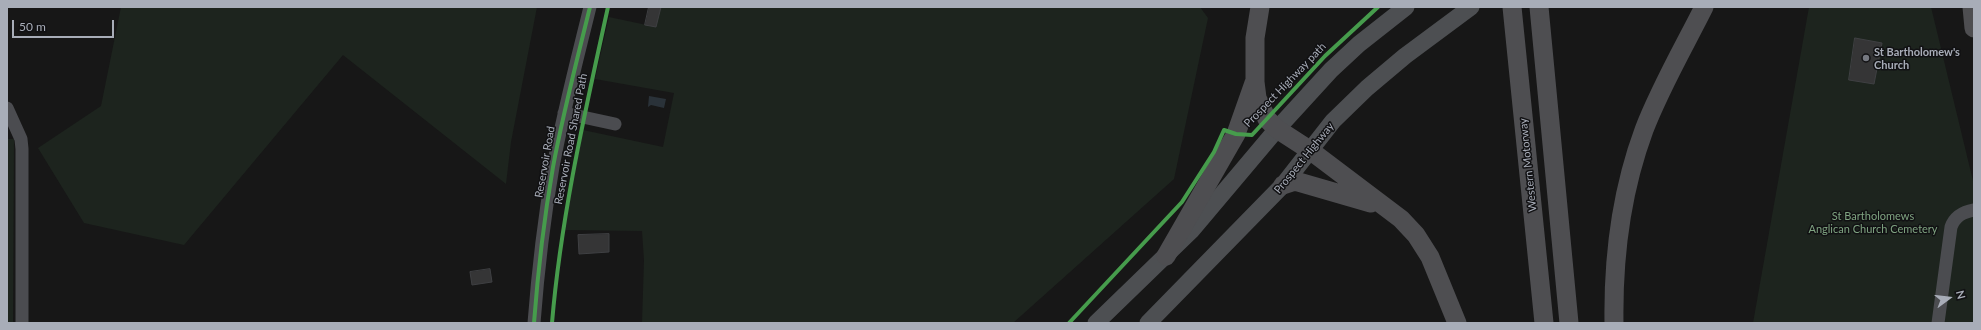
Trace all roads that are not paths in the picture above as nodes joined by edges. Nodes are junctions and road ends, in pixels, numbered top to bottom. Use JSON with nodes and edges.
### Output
{"nodes":[{"id":1,"x":590,"y":7,"type":"edge"},
{"id":2,"x":1260,"y":7,"type":"edge"},
{"id":3,"x":1406,"y":7,"type":"edge"},
{"id":4,"x":1512,"y":7,"type":"edge"},
{"id":5,"x":1539,"y":7,"type":"edge"},
{"id":6,"x":1704,"y":7,"type":"edge"},
{"id":7,"x":1972,"y":7,"type":"edge"},
{"id":8,"x":1467,"y":10,"type":"edge"},
{"id":9,"x":1974,"y":28,"type":"edge"},
{"id":10,"x":1255,"y":82,"type":"junction"},
{"id":11,"x":7,"y":108,"type":"edge"},
{"id":12,"x":564,"y":114,"type":"junction"},
{"id":13,"x":615,"y":124,"type":"dead end"},
{"id":14,"x":1277,"y":129,"type":"junction"},
{"id":15,"x":1311,"y":151,"type":"junction"},
{"id":16,"x":1283,"y":185,"type":"junction"},
{"id":17,"x":1382,"y":206,"type":"junction"},
{"id":18,"x":1974,"y":210,"type":"edge"},
{"id":19,"x":1166,"y":256,"type":"junction"},
{"id":20,"x":22,"y":323,"type":"edge"},
{"id":21,"x":534,"y":323,"type":"edge"},
{"id":22,"x":1096,"y":323,"type":"edge"},
{"id":23,"x":1148,"y":323,"type":"edge"},
{"id":24,"x":1457,"y":323,"type":"edge"},
{"id":25,"x":1544,"y":323,"type":"edge"},
{"id":26,"x":1569,"y":323,"type":"edge"},
{"id":27,"x":1614,"y":323,"type":"edge"},
{"id":28,"x":1938,"y":323,"type":"edge"}],
"edges":[{"from":1,"to":12,"type":"street","name":"Reservoir Road"},
{"from":2,"to":10,"type":"highway"},
{"from":3,"to":14,"type":"main road"},
{"from":4,"to":25,"type":"highway","name":"Western Motorway"},
{"from":5,"to":26,"type":"highway"},
{"from":6,"to":27,"type":"highway"},
{"from":7,"to":9,"type":"highway"},
{"from":8,"to":15,"type":"main road","name":"Prospect Highway"},
{"from":10,"to":14,"type":"highway"},
{"from":10,"to":19,"type":"highway"},
{"from":11,"to":20,"type":"street"},
{"from":12,"to":13,"type":"street"},
{"from":12,"to":21,"type":"street","name":"Reservoir Road"},
{"from":14,"to":15,"type":"highway"},
{"from":14,"to":19,"type":"main road"},
{"from":15,"to":16,"type":"main road","name":"Prospect Highway"},
{"from":15,"to":17,"type":"highway"},
{"from":16,"to":17,"type":"highway"},
{"from":16,"to":23,"type":"main road","name":"Prospect Highway"},
{"from":17,"to":24,"type":"highway"},
{"from":18,"to":28,"type":"street"},
{"from":19,"to":22,"type":"main road"}]}
